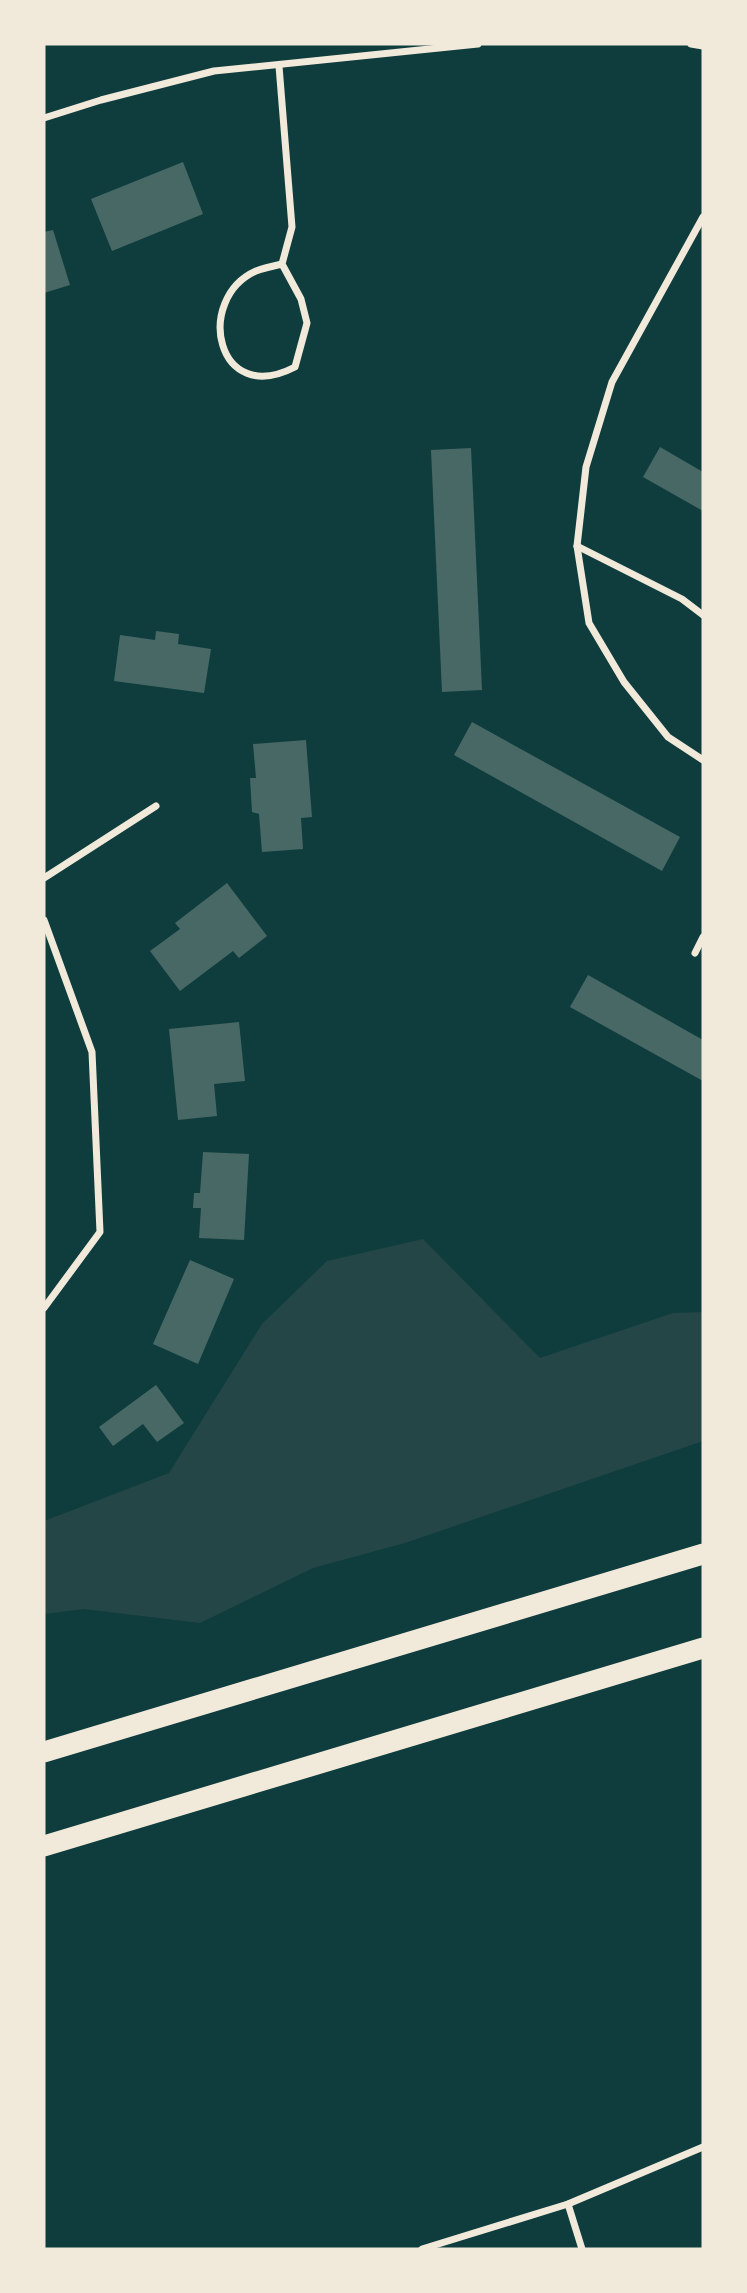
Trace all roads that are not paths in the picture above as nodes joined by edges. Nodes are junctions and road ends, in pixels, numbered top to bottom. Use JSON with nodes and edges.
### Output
{"nodes":[{"id":1,"x":478,"y":44,"type":"edge"},
{"id":2,"x":691,"y":44,"type":"edge"},
{"id":3,"x":703,"y":46,"type":"edge"},
{"id":4,"x":279,"y":66,"type":"junction"},
{"id":5,"x":44,"y":118,"type":"edge"},
{"id":6,"x":703,"y":216,"type":"edge"},
{"id":7,"x":282,"y":264,"type":"junction"},
{"id":8,"x":577,"y":545,"type":"junction"},
{"id":9,"x":703,"y":615,"type":"edge"},
{"id":10,"x":703,"y":760,"type":"edge"},
{"id":11,"x":156,"y":806,"type":"dead end"},
{"id":12,"x":44,"y":878,"type":"edge"},
{"id":13,"x":44,"y":920,"type":"edge"},
{"id":14,"x":703,"y":937,"type":"edge"},
{"id":15,"x":695,"y":953,"type":"dead end"},
{"id":16,"x":44,"y":1308,"type":"edge"},
{"id":17,"x":703,"y":1553,"type":"edge"},
{"id":18,"x":703,"y":1648,"type":"edge"},
{"id":19,"x":44,"y":1752,"type":"edge"},
{"id":20,"x":44,"y":1846,"type":"edge"},
{"id":21,"x":703,"y":2147,"type":"edge"},
{"id":22,"x":568,"y":2204,"type":"junction"},
{"id":23,"x":422,"y":2249,"type":"edge"},
{"id":24,"x":582,"y":2249,"type":"edge"}],
"edges":[{"from":1,"to":4,"type":"street"},
{"from":2,"to":3,"type":"street"},
{"from":4,"to":5,"type":"street"},
{"from":4,"to":7,"type":"street"},
{"from":6,"to":8,"type":"street"},
{"from":7,"to":7,"type":"street"},
{"from":8,"to":9,"type":"street"},
{"from":8,"to":10,"type":"street"},
{"from":11,"to":12,"type":"street"},
{"from":13,"to":16,"type":"street"},
{"from":14,"to":15,"type":"street"},
{"from":17,"to":19,"type":"highway"},
{"from":18,"to":20,"type":"highway"},
{"from":21,"to":22,"type":"street"},
{"from":22,"to":23,"type":"street"},
{"from":22,"to":24,"type":"street"}]}
